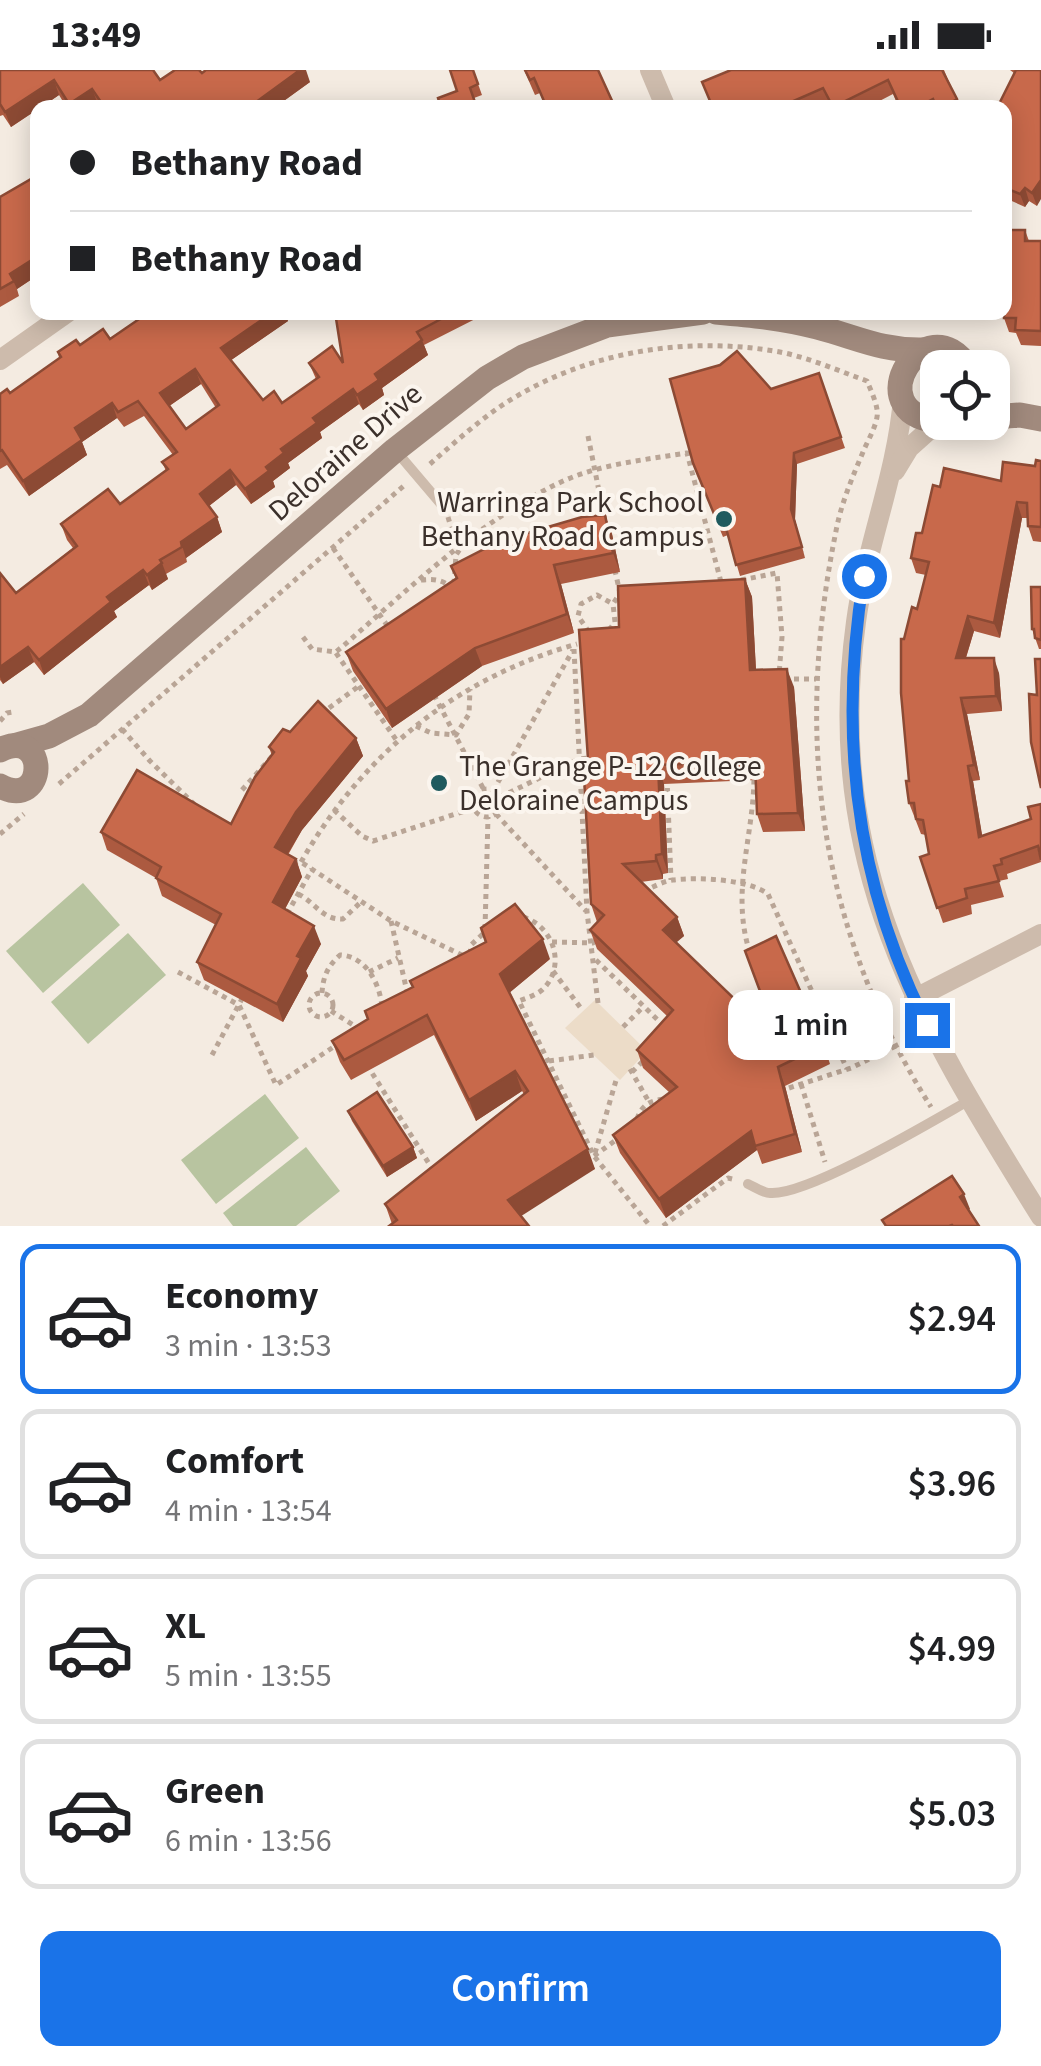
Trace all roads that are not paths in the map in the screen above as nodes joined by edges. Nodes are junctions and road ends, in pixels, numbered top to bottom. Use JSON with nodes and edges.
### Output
{"nodes":[{"id":1,"x":654,"y":71,"type":"edge"},
{"id":2,"x":663,"y":100,"type":"edge"},
{"id":3,"x":57,"y":320,"type":"edge"},
{"id":4,"x":644,"y":320,"type":"edge"},
{"id":5,"x":781,"y":320,"type":"edge"},
{"id":6,"x":863,"y":343,"type":"junction"},
{"id":7,"x":920,"y":350,"type":"edge"},
{"id":8,"x":922,"y":350,"type":"edge"},
{"id":9,"x":947,"y":350,"type":"edge"},
{"id":10,"x":920,"y":352,"type":"edge"},
{"id":11,"x":0,"y":360,"type":"edge"},
{"id":12,"x":901,"y":393,"type":"junction"},
{"id":13,"x":920,"y":416,"type":"edge"},
{"id":14,"x":920,"y":438,"type":"edge"},
{"id":15,"x":396,"y":450,"type":"junction"},
{"id":16,"x":888,"y":482,"type":"junction"},
{"id":17,"x":445,"y":507,"type":"road end"},
{"id":18,"x":72,"y":726,"type":"junction"},
{"id":19,"x":5,"y":740,"type":"edge"},
{"id":20,"x":37,"y":766,"type":"junction"},
{"id":21,"x":11,"y":796,"type":"edge"},
{"id":22,"x":1041,"y":934,"type":"edge"},
{"id":23,"x":914,"y":1000,"type":"junction"},
{"id":24,"x":968,"y":1101,"type":"junction"},
{"id":25,"x":748,"y":1184,"type":"road end"},
{"id":26,"x":1041,"y":1217,"type":"edge"}],
"edges":[{"from":1,"to":2,"type":"street"},
{"from":3,"to":11,"type":"street"},
{"from":4,"to":15,"type":"street","name":"Deloraine Drive"},
{"from":5,"to":6,"type":"street"},
{"from":6,"to":7,"type":"street"},
{"from":6,"to":12,"type":"street"},
{"from":8,"to":9,"type":"street"},
{"from":10,"to":12,"type":"street"},
{"from":12,"to":13,"type":"street"},
{"from":12,"to":16,"type":"street"},
{"from":14,"to":16,"type":"street"},
{"from":15,"to":17,"type":"lane"},
{"from":15,"to":18,"type":"street","name":"Deloraine Drive"},
{"from":16,"to":23,"type":"street"},
{"from":18,"to":19,"type":"street","name":"Deloraine Drive"},
{"from":18,"to":20,"type":"street","name":"Deloraine Drive"},
{"from":19,"to":20,"type":"street"},
{"from":20,"to":21,"type":"street","name":"Deloraine Drive"},
{"from":22,"to":23,"type":"street"},
{"from":23,"to":24,"type":"street"},
{"from":24,"to":25,"type":"lane"},
{"from":24,"to":26,"type":"street"}]}
